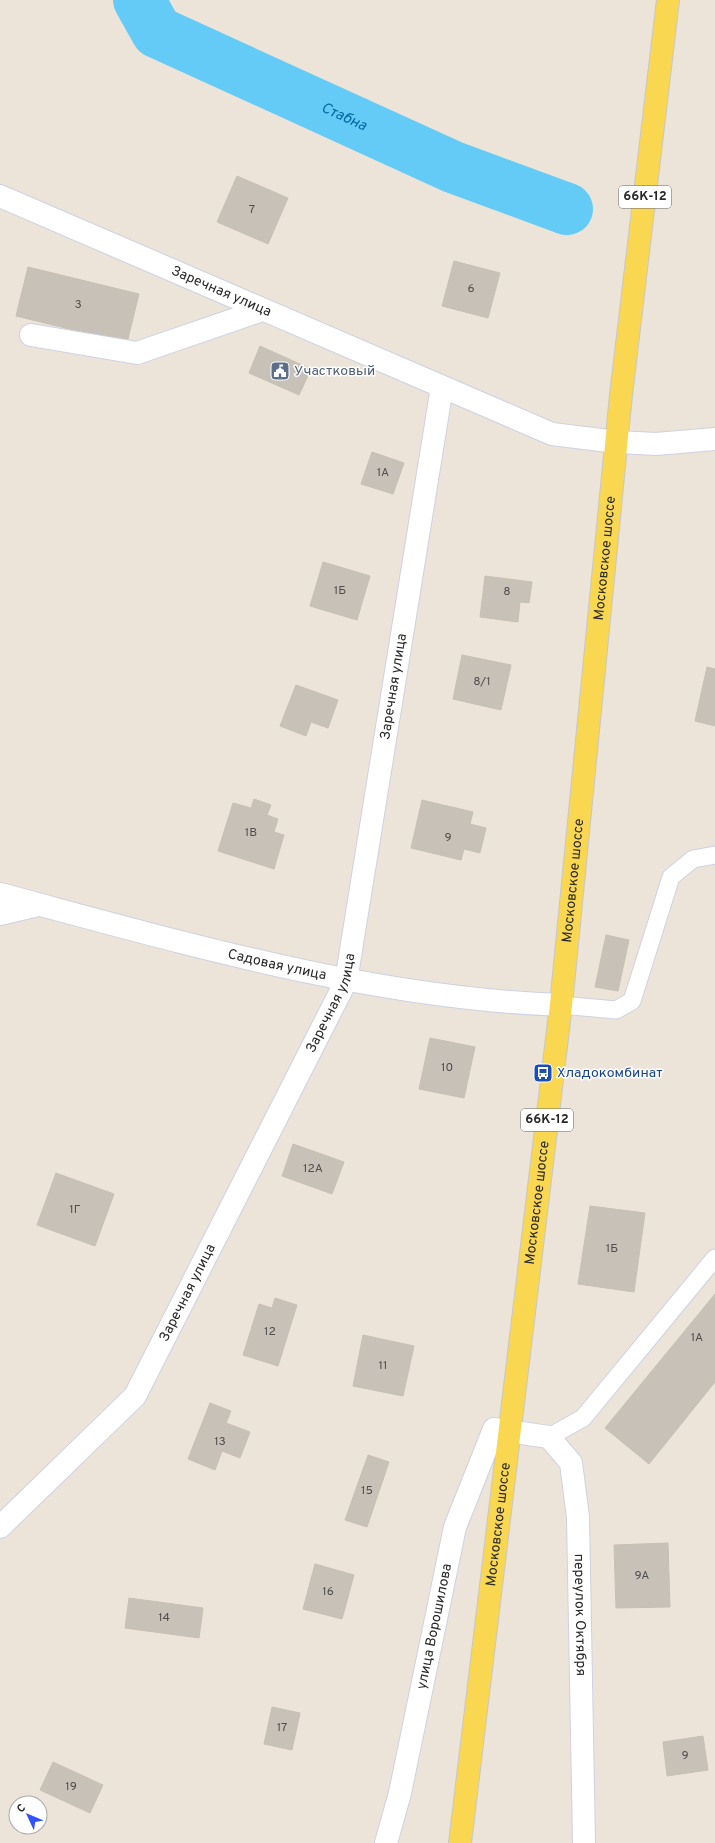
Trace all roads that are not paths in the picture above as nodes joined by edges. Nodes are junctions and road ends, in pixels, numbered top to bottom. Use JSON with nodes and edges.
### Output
{"nodes":[{"id":1,"x":668,"y":0,"type":"edge"},
{"id":2,"x":0,"y":196,"type":"edge"},
{"id":3,"x":262,"y":310,"type":"junction"},
{"id":4,"x":32,"y":335,"type":"dead end"},
{"id":5,"x":442,"y":387,"type":"junction"},
{"id":6,"x":715,"y":439,"type":"edge"},
{"id":7,"x":617,"y":442,"type":"junction"},
{"id":8,"x":715,"y":855,"type":"edge"},
{"id":9,"x":0,"y":894,"type":"edge"},
{"id":10,"x":39,"y":904,"type":"junction"},
{"id":11,"x":0,"y":914,"type":"edge"},
{"id":12,"x":346,"y":981,"type":"junction"},
{"id":13,"x":561,"y":1006,"type":"junction"},
{"id":14,"x":715,"y":1258,"type":"edge"},
{"id":15,"x":509,"y":1431,"type":"junction"},
{"id":16,"x":549,"y":1436,"type":"junction"},
{"id":17,"x":0,"y":1527,"type":"edge"},
{"id":18,"x":386,"y":1843,"type":"edge"},
{"id":19,"x":460,"y":1843,"type":"edge"},
{"id":20,"x":584,"y":1843,"type":"edge"}],
"edges":[{"from":1,"to":7,"type":"main road","name":"Московское шоссе","number":"66К-12"},
{"from":2,"to":3,"type":"street","name":"Заречная улица"},
{"from":3,"to":4,"type":"street"},
{"from":3,"to":5,"type":"street","name":"Заречная улица"},
{"from":5,"to":7,"type":"street","name":"Заречная улица"},
{"from":5,"to":12,"type":"street","name":"Заречная улица"},
{"from":6,"to":7,"type":"street","name":"Заречная улица"},
{"from":7,"to":13,"type":"main road","name":"Московское шоссе","number":"66К-12"},
{"from":8,"to":13,"type":"lane"},
{"from":9,"to":10,"type":"street","name":"Садовая улица"},
{"from":10,"to":11,"type":"street"},
{"from":10,"to":12,"type":"street","name":"Садовая улица"},
{"from":12,"to":13,"type":"street","name":"Садовая улица"},
{"from":12,"to":17,"type":"street","name":"Заречная улица"},
{"from":13,"to":15,"type":"main road","name":"Московское шоссе","number":"66К-12"},
{"from":14,"to":16,"type":"lane"},
{"from":15,"to":16,"type":"street"},
{"from":15,"to":18,"type":"street","name":"улица Ворошилова"},
{"from":15,"to":19,"type":"main road","name":"Московское шоссе","number":"66К-12"},
{"from":16,"to":20,"type":"street","name":"переулок Октября"}]}
